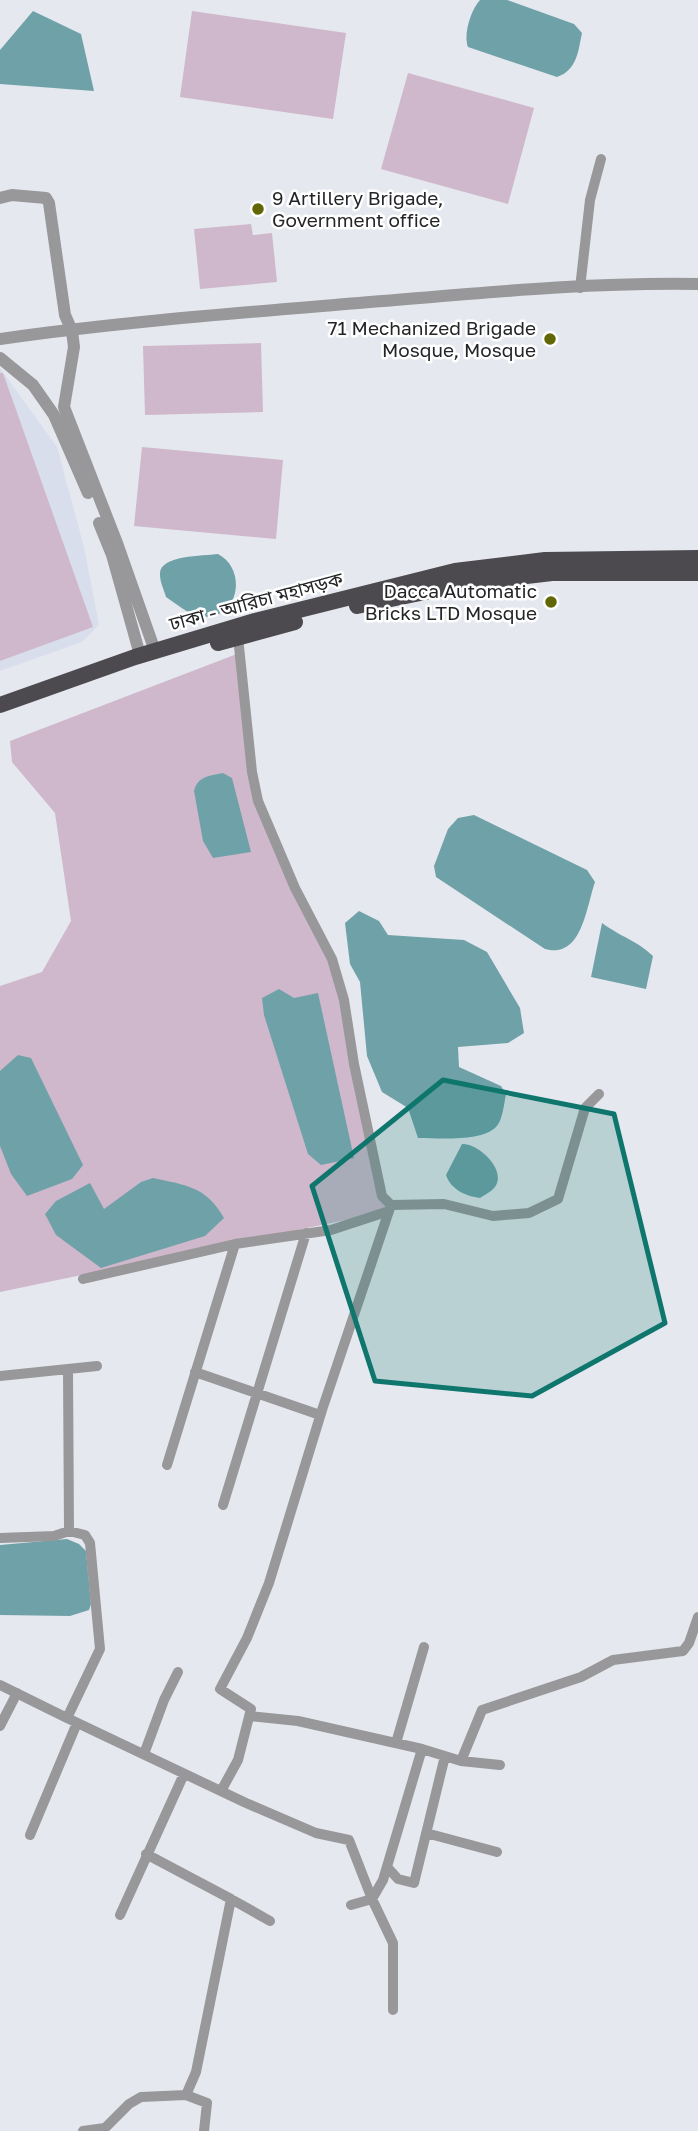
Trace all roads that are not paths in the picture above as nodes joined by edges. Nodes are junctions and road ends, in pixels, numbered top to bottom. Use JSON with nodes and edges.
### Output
{"nodes":[{"id":1,"x":601,"y":159,"type":"dead end"},
{"id":2,"x":0,"y":198,"type":"edge"},
{"id":3,"x":698,"y":284,"type":"edge"},
{"id":4,"x":580,"y":288,"type":"junction"},
{"id":5,"x":72,"y":331,"type":"junction"},
{"id":6,"x":0,"y":339,"type":"edge"},
{"id":7,"x":0,"y":358,"type":"edge"},
{"id":8,"x":698,"y":558,"type":"edge"},
{"id":9,"x":698,"y":573,"type":"edge"},
{"id":10,"x":238,"y":637,"type":"junction"},
{"id":11,"x":148,"y":653,"type":"junction"},
{"id":12,"x":0,"y":705,"type":"edge"},
{"id":13,"x":0,"y":715,"type":"edge"},
{"id":14,"x":599,"y":1094,"type":"dead end"},
{"id":15,"x":390,"y":1208,"type":"junction"},
{"id":16,"x":306,"y":1233,"type":"junction"},
{"id":17,"x":236,"y":1244,"type":"junction"},
{"id":18,"x":83,"y":1279,"type":"dead end"},
{"id":19,"x":96,"y":1366,"type":"dead end"},
{"id":20,"x":68,"y":1369,"type":"junction"},
{"id":21,"x":195,"y":1372,"type":"junction"},
{"id":22,"x":0,"y":1376,"type":"edge"},
{"id":23,"x":257,"y":1394,"type":"junction"},
{"id":24,"x":320,"y":1415,"type":"junction"},
{"id":25,"x":167,"y":1465,"type":"dead end"},
{"id":26,"x":223,"y":1505,"type":"dead end"},
{"id":27,"x":69,"y":1531,"type":"junction"},
{"id":28,"x":0,"y":1538,"type":"edge"},
{"id":29,"x":698,"y":1617,"type":"edge"},
{"id":30,"x":424,"y":1647,"type":"dead end"},
{"id":31,"x":178,"y":1672,"type":"dead end"},
{"id":32,"x":0,"y":1685,"type":"edge"},
{"id":33,"x":17,"y":1693,"type":"junction"},
{"id":34,"x":250,"y":1716,"type":"junction"},
{"id":35,"x":72,"y":1720,"type":"junction"},
{"id":36,"x":0,"y":1727,"type":"edge"},
{"id":37,"x":396,"y":1743,"type":"junction"},
{"id":38,"x":422,"y":1749,"type":"junction"},
{"id":39,"x":144,"y":1754,"type":"junction"},
{"id":40,"x":445,"y":1756,"type":"junction"},
{"id":41,"x":461,"y":1761,"type":"junction"},
{"id":42,"x":500,"y":1765,"type":"dead end"},
{"id":43,"x":184,"y":1773,"type":"junction"},
{"id":44,"x":220,"y":1791,"type":"junction"},
{"id":45,"x":426,"y":1833,"type":"junction"},
{"id":46,"x":30,"y":1835,"type":"dead end"},
{"id":47,"x":497,"y":1852,"type":"dead end"},
{"id":48,"x":146,"y":1854,"type":"junction"},
{"id":49,"x":388,"y":1868,"type":"junction"},
{"id":50,"x":231,"y":1899,"type":"junction"},
{"id":51,"x":372,"y":1899,"type":"junction"},
{"id":52,"x":351,"y":1905,"type":"dead end"},
{"id":53,"x":120,"y":1915,"type":"dead end"},
{"id":54,"x":270,"y":1921,"type":"dead end"},
{"id":55,"x":393,"y":2010,"type":"dead end"},
{"id":56,"x":187,"y":2095,"type":"junction"},
{"id":57,"x":83,"y":2131,"type":"edge"},
{"id":58,"x":204,"y":2131,"type":"edge"}],
"edges":[{"from":1,"to":4,"type":"street"},
{"from":2,"to":5,"type":"street"},
{"from":3,"to":4,"type":"street"},
{"from":4,"to":5,"type":"street"},
{"from":5,"to":6,"type":"street"},
{"from":5,"to":11,"type":"street"},
{"from":7,"to":11,"type":"street"},
{"from":8,"to":11,"type":"highway","name":"ঢাকা - আরিচা মহাসড়ক"},
{"from":9,"to":10,"type":"highway"},
{"from":10,"to":13,"type":"highway"},
{"from":10,"to":15,"type":"street"},
{"from":11,"to":12,"type":"highway","name":"ঢাকা - আরিচা মহাসড়ক"},
{"from":14,"to":15,"type":"street"},
{"from":15,"to":16,"type":"street"},
{"from":15,"to":24,"type":"street"},
{"from":16,"to":17,"type":"street"},
{"from":16,"to":23,"type":"street"},
{"from":17,"to":18,"type":"street"},
{"from":17,"to":21,"type":"street"},
{"from":19,"to":20,"type":"street"},
{"from":20,"to":22,"type":"street"},
{"from":20,"to":27,"type":"street"},
{"from":21,"to":23,"type":"street"},
{"from":21,"to":25,"type":"street"},
{"from":23,"to":24,"type":"street"},
{"from":23,"to":26,"type":"street"},
{"from":24,"to":34,"type":"street"},
{"from":27,"to":28,"type":"street"},
{"from":27,"to":35,"type":"street"},
{"from":29,"to":41,"type":"street"},
{"from":30,"to":37,"type":"street"},
{"from":31,"to":39,"type":"street"},
{"from":32,"to":33,"type":"street"},
{"from":33,"to":35,"type":"street"},
{"from":33,"to":36,"type":"street"},
{"from":34,"to":37,"type":"street"},
{"from":34,"to":44,"type":"street"},
{"from":35,"to":39,"type":"street"},
{"from":35,"to":46,"type":"street"},
{"from":37,"to":38,"type":"street"},
{"from":38,"to":40,"type":"street"},
{"from":38,"to":49,"type":"street"},
{"from":39,"to":43,"type":"street"},
{"from":40,"to":41,"type":"street"},
{"from":40,"to":45,"type":"street"},
{"from":41,"to":42,"type":"street"},
{"from":43,"to":44,"type":"street"},
{"from":43,"to":48,"type":"street"},
{"from":44,"to":51,"type":"street"},
{"from":45,"to":47,"type":"street"},
{"from":45,"to":49,"type":"street"},
{"from":48,"to":50,"type":"street"},
{"from":48,"to":53,"type":"street"},
{"from":49,"to":51,"type":"street"},
{"from":50,"to":54,"type":"street"},
{"from":50,"to":56,"type":"street"},
{"from":51,"to":52,"type":"street"},
{"from":51,"to":55,"type":"street"},
{"from":56,"to":57,"type":"street"},
{"from":56,"to":58,"type":"street"}]}
